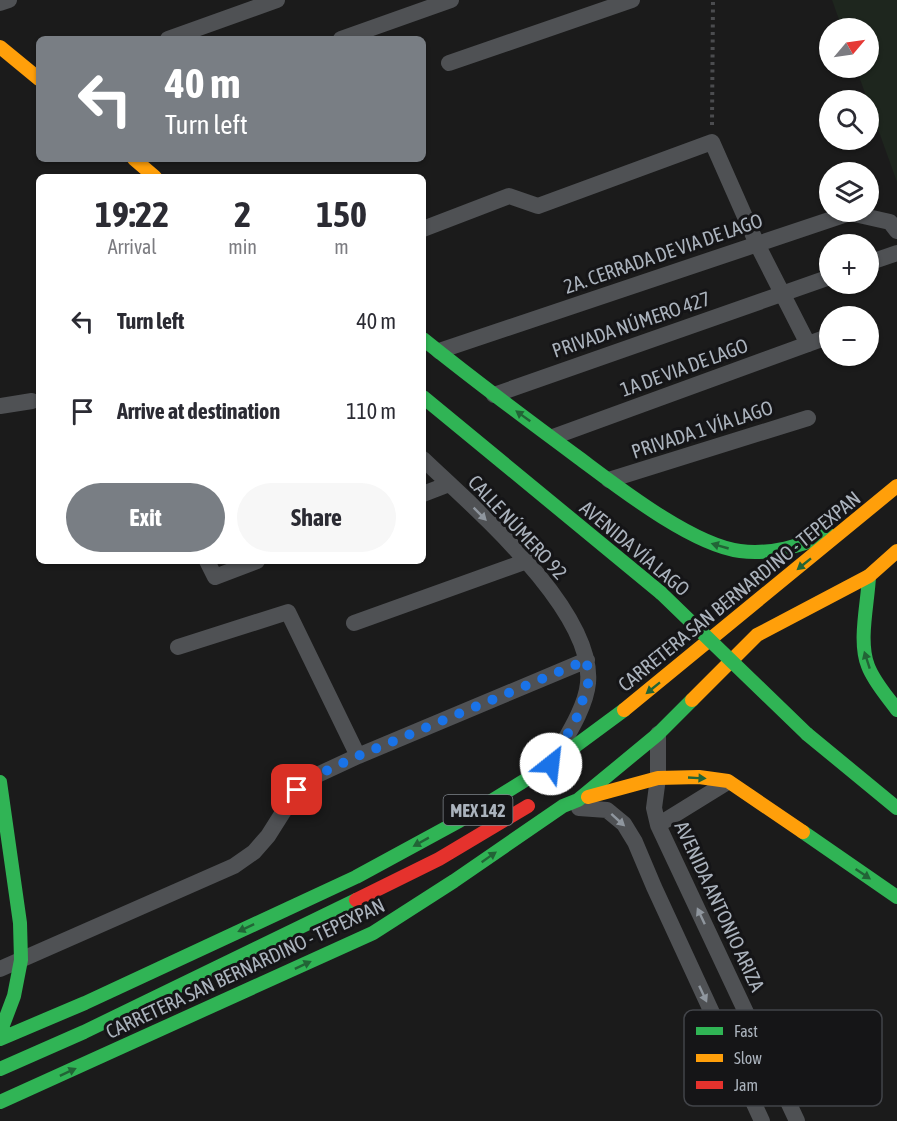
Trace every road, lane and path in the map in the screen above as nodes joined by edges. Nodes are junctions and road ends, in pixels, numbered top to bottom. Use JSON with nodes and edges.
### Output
{"nodes":[{"id":1,"x":9,"y":0,"type":"edge"},
{"id":2,"x":277,"y":0,"type":"edge"},
{"id":3,"x":451,"y":0,"type":"edge"},
{"id":4,"x":632,"y":0,"type":"edge"},
{"id":5,"x":713,"y":0,"type":"edge"},
{"id":6,"x":0,"y":3,"type":"edge"},
{"id":7,"x":176,"y":36,"type":"edge"},
{"id":8,"x":349,"y":36,"type":"edge"},
{"id":9,"x":0,"y":47,"type":"edge"},
{"id":10,"x":449,"y":63,"type":"dead end"},
{"id":11,"x":36,"y":75,"type":"edge"},
{"id":12,"x":712,"y":142,"type":"junction"},
{"id":13,"x":138,"y":162,"type":"edge"},
{"id":14,"x":152,"y":174,"type":"edge"},
{"id":15,"x":426,"y":228,"type":"edge"},
{"id":16,"x":897,"y":231,"type":"edge"},
{"id":17,"x":757,"y":244,"type":"junction"},
{"id":18,"x":897,"y":253,"type":"edge"},
{"id":19,"x":879,"y":259,"type":"edge"},
{"id":20,"x":819,"y":281,"type":"edge"},
{"id":21,"x":781,"y":294,"type":"junction"},
{"id":22,"x":819,"y":340,"type":"edge"},
{"id":23,"x":426,"y":341,"type":"edge"},
{"id":24,"x":808,"y":344,"type":"junction"},
{"id":25,"x":439,"y":351,"type":"junction"},
{"id":26,"x":494,"y":395,"type":"junction"},
{"id":27,"x":426,"y":399,"type":"edge"},
{"id":28,"x":32,"y":401,"type":"dead end"},
{"id":29,"x":0,"y":406,"type":"edge"},
{"id":30,"x":808,"y":417,"type":"dead end"},
{"id":31,"x":553,"y":437,"type":"junction"},
{"id":32,"x":426,"y":462,"type":"edge"},
{"id":33,"x":609,"y":480,"type":"junction"},
{"id":34,"x":449,"y":484,"type":"junction"},
{"id":35,"x":897,"y":486,"type":"edge"},
{"id":36,"x":426,"y":493,"type":"edge"},
{"id":37,"x":856,"y":521,"type":"junction"},
{"id":38,"x":897,"y":551,"type":"edge"},
{"id":39,"x":527,"y":561,"type":"junction"},
{"id":40,"x":889,"y":562,"type":"edge"},
{"id":41,"x":208,"y":564,"type":"edge"},
{"id":42,"x":238,"y":564,"type":"edge"},
{"id":43,"x":868,"y":576,"type":"junction"},
{"id":44,"x":354,"y":623,"type":"dead end"},
{"id":45,"x":758,"y":635,"type":"junction"},
{"id":46,"x":178,"y":647,"type":"dead end"},
{"id":47,"x":587,"y":660,"type":"junction"},
{"id":48,"x":682,"y":690,"type":"dead end"},
{"id":49,"x":897,"y":710,"type":"edge"},
{"id":50,"x":658,"y":734,"type":"junction"},
{"id":51,"x":358,"y":756,"type":"junction"},
{"id":52,"x":551,"y":764,"type":"junction"},
{"id":53,"x":658,"y":778,"type":"junction"},
{"id":54,"x":0,"y":782,"type":"edge"},
{"id":55,"x":728,"y":782,"type":"junction"},
{"id":56,"x":542,"y":796,"type":"dead end"},
{"id":57,"x":571,"y":803,"type":"junction"},
{"id":58,"x":897,"y":808,"type":"edge"},
{"id":59,"x":658,"y":825,"type":"junction"},
{"id":60,"x":897,"y":897,"type":"edge"},
{"id":61,"x":21,"y":960,"type":"junction"},
{"id":62,"x":0,"y":969,"type":"edge"},
{"id":63,"x":711,"y":1010,"type":"edge"},
{"id":64,"x":746,"y":1010,"type":"edge"},
{"id":65,"x":0,"y":1033,"type":"edge"},
{"id":66,"x":0,"y":1039,"type":"edge"},
{"id":67,"x":0,"y":1069,"type":"edge"},
{"id":68,"x":0,"y":1102,"type":"edge"},
{"id":69,"x":755,"y":1106,"type":"edge"},
{"id":70,"x":791,"y":1106,"type":"edge"},
{"id":71,"x":762,"y":1121,"type":"edge"},
{"id":72,"x":798,"y":1121,"type":"edge"}],
"edges":[{"from":1,"to":6,"type":"street"},
{"from":2,"to":7,"type":"street"},
{"from":3,"to":8,"type":"street"},
{"from":4,"to":10,"type":"street"},
{"from":5,"to":12,"type":"path"},
{"from":9,"to":11,"type":"main road"},
{"from":12,"to":15,"type":"street"},
{"from":12,"to":17,"type":"street"},
{"from":13,"to":14,"type":"main road"},
{"from":16,"to":17,"type":"street","name":"2A. CERRADA DE VIA DE LAGO"},
{"from":17,"to":21,"type":"street"},
{"from":17,"to":25,"type":"street","name":"2A. CERRADA DE VIA DE LAGO"},
{"from":18,"to":19,"type":"street"},
{"from":20,"to":21,"type":"street","name":"PRIVADA NÚMERO 427"},
{"from":21,"to":24,"type":"street"},
{"from":21,"to":26,"type":"street","name":"PRIVADA NÚMERO 427"},
{"from":22,"to":24,"type":"street","name":"1A DE VIA DE LAGO"},
{"from":23,"to":25,"type":"main road"},
{"from":24,"to":31,"type":"street","name":"1A DE VIA DE LAGO"},
{"from":25,"to":26,"type":"main road"},
{"from":31,"to":26,"type":"main road","one_way":true},
{"from":27,"to":58,"type":"main road","name":"AVENIDA VÍA LAGO","bridge":true},
{"from":28,"to":29,"type":"street"},
{"from":30,"to":33,"type":"street","name":"PRIVADA 1 VÍA LAGO"},
{"from":31,"to":33,"type":"main road"},
{"from":32,"to":34,"type":"street","name":"CALLE NÚMERO 92"},
{"from":37,"to":33,"type":"main road","one_way":true},
{"from":34,"to":36,"type":"street"},
{"from":34,"to":39,"type":"street","name":"CALLE NÚMERO 92","one_way":true},
{"from":35,"to":37,"type":"main road","name":"CARRETERA SAN BERNARDINO - TEPEXPAN","number":"MEX 142"},
{"from":37,"to":52,"type":"main road","name":"CARRETERA SAN BERNARDINO - TEPEXPAN","number":"MEX 142","one_way":true},
{"from":38,"to":40,"type":"main road","name":"CARRETERA SAN BERNARDINO - TEPEXPAN","number":"MEX 142"},
{"from":39,"to":44,"type":"street"},
{"from":39,"to":47,"type":"street","name":"CALLE NÚMERO 92"},
{"from":40,"to":43,"type":"main road","name":"CARRETERA SAN BERNARDINO - TEPEXPAN","number":"MEX 142"},
{"from":41,"to":42,"type":"street"},
{"from":43,"to":45,"type":"main road","name":"CARRETERA SAN BERNARDINO - TEPEXPAN","number":"MEX 142"},
{"from":49,"to":43,"type":"main road","one_way":true},
{"from":45,"to":48,"type":"main road"},
{"from":45,"to":50,"type":"main road","name":"CARRETERA SAN BERNARDINO - TEPEXPAN","number":"MEX 142"},
{"from":46,"to":51,"type":"street"},
{"from":47,"to":51,"type":"street"},
{"from":47,"to":52,"type":"street","name":"CALLE NÚMERO 92"},
{"from":50,"to":53,"type":"street","name":"AVENIDA ANTONIO ARIZA"},
{"from":50,"to":57,"type":"main road","name":"CARRETERA SAN BERNARDINO - TEPEXPAN","number":"MEX 142"},
{"from":51,"to":61,"type":"street"},
{"from":52,"to":66,"type":"main road","name":"CARRETERA SAN BERNARDINO - TEPEXPAN","number":"MEX 142","one_way":true},
{"from":53,"to":55,"type":"main road","one_way":true},
{"from":53,"to":57,"type":"main road"},
{"from":53,"to":59,"type":"street","name":"AVENIDA ANTONIO ARIZA"},
{"from":54,"to":61,"type":"main road"},
{"from":55,"to":59,"type":"street"},
{"from":55,"to":60,"type":"main road","one_way":true},
{"from":56,"to":67,"type":"main road"},
{"from":57,"to":63,"type":"street","one_way":true},
{"from":68,"to":57,"type":"main road","name":"CARRETERA SAN BERNARDINO - TEPEXPAN","number":"MEX 142","one_way":true},
{"from":64,"to":59,"type":"street","name":"AVENIDA ANTONIO ARIZA","one_way":true},
{"from":61,"to":62,"type":"street"},
{"from":61,"to":65,"type":"main road"},
{"from":69,"to":71,"type":"street","one_way":true},
{"from":72,"to":70,"type":"street","name":"AVENIDA ANTONIO ARIZA","one_way":true}]}
